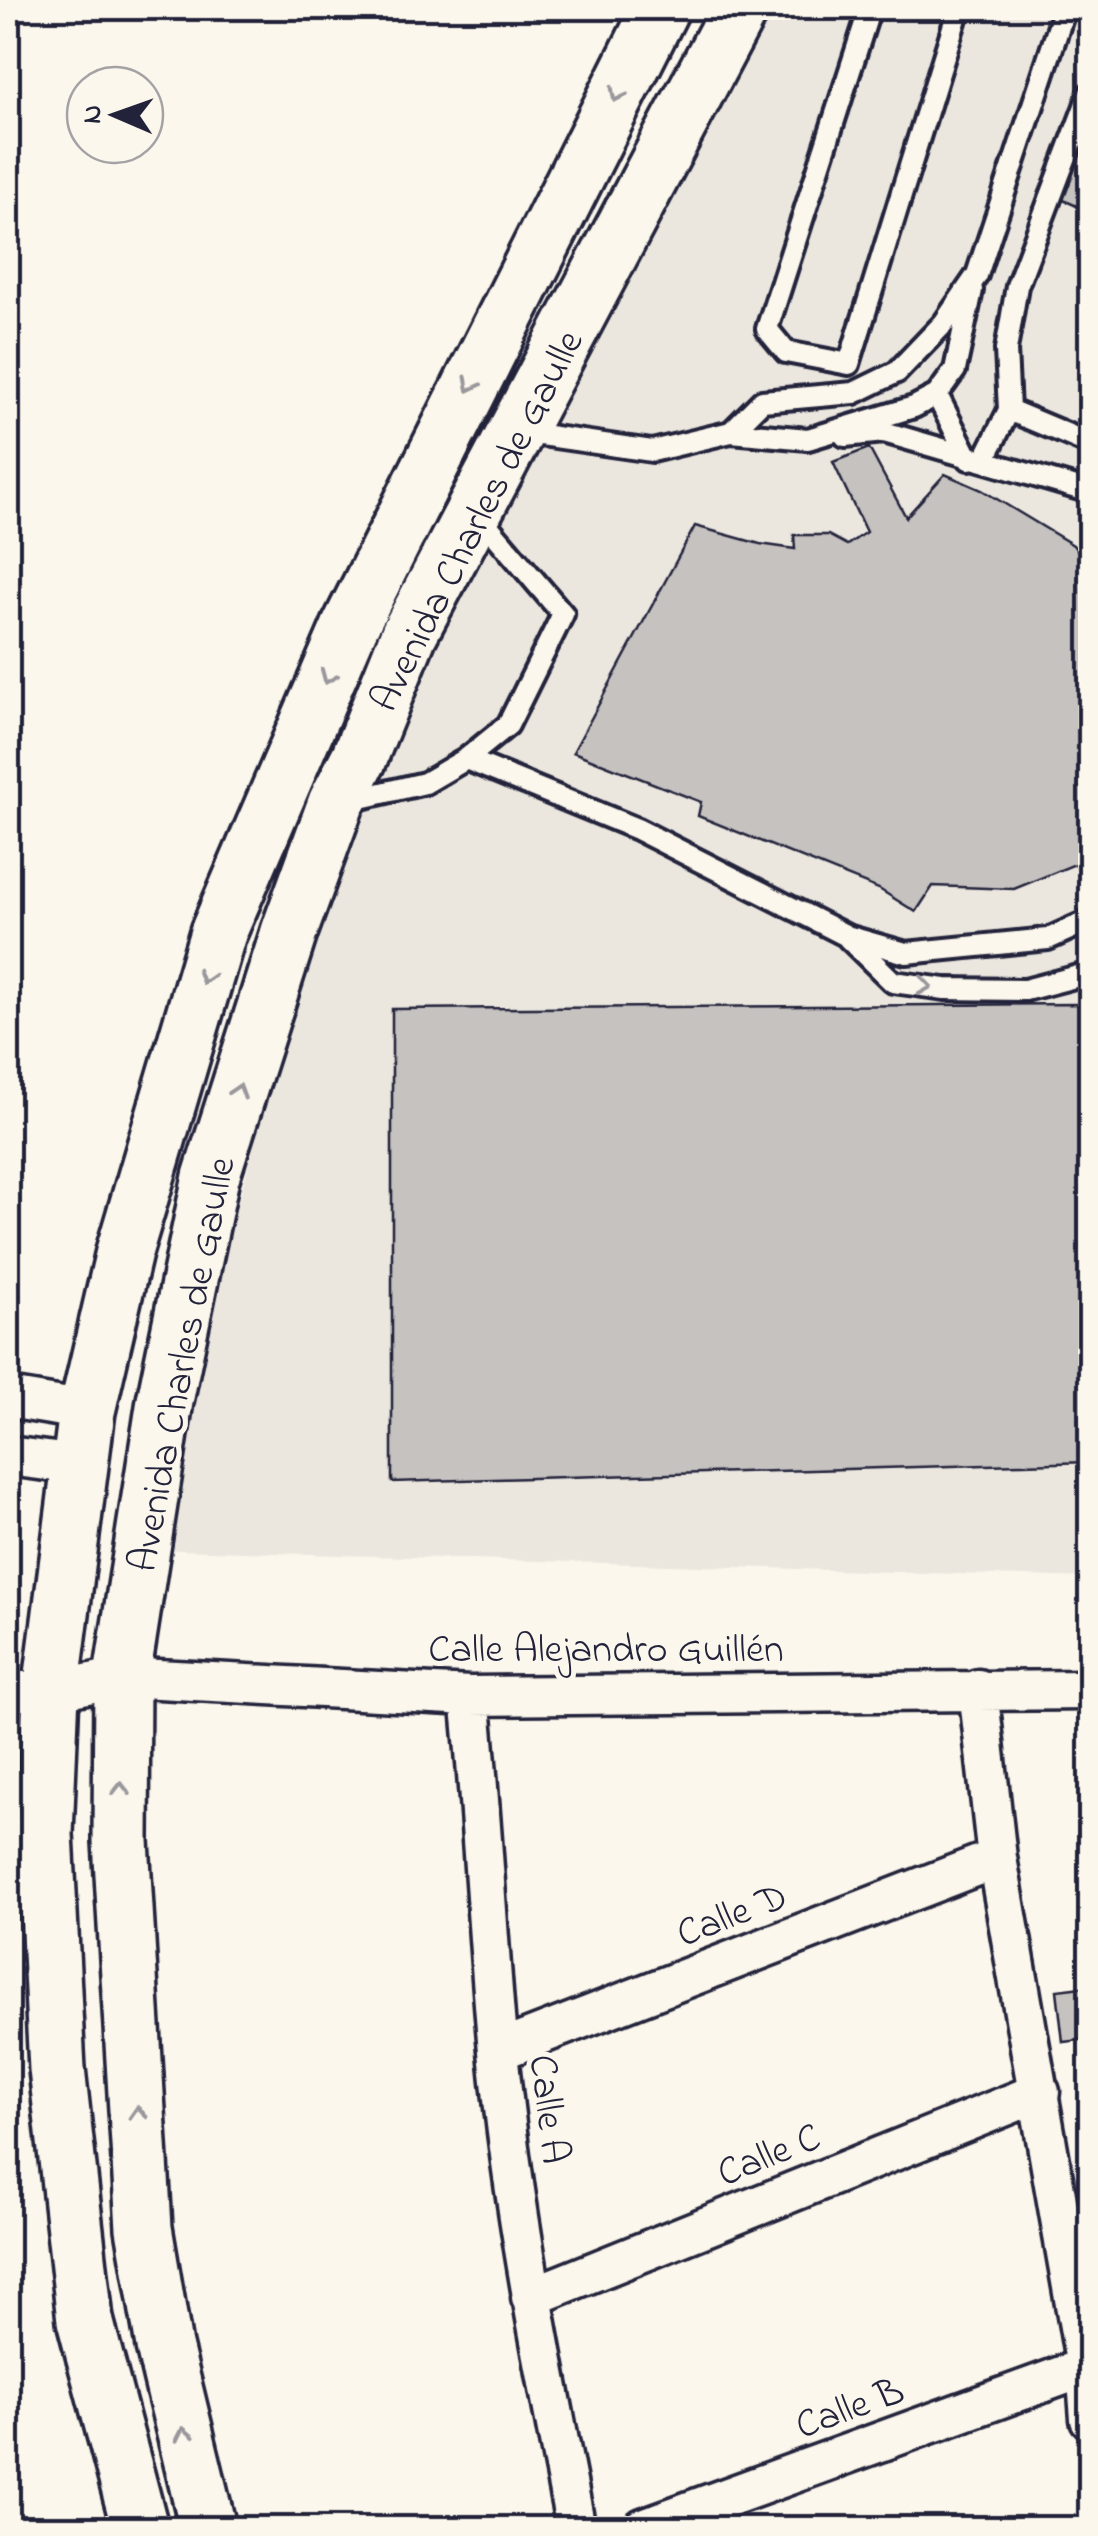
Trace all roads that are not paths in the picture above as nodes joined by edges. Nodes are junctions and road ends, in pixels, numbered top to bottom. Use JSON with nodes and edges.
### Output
{"nodes":[{"id":1,"x":661,"y":8,"type":"edge"},
{"id":2,"x":740,"y":8,"type":"edge"},
{"id":3,"x":870,"y":8,"type":"edge"},
{"id":4,"x":958,"y":8,"type":"edge"},
{"id":5,"x":1065,"y":8,"type":"edge"},
{"id":6,"x":1090,"y":92,"type":"edge"},
{"id":7,"x":550,"y":228,"type":"junction"},
{"id":8,"x":613,"y":249,"type":"junction"},
{"id":9,"x":977,"y":276,"type":"junction"},
{"id":10,"x":937,"y":395,"type":"junction"},
{"id":11,"x":1009,"y":410,"type":"junction"},
{"id":12,"x":518,"y":432,"type":"junction"},
{"id":13,"x":731,"y":432,"type":"junction"},
{"id":14,"x":808,"y":439,"type":"junction"},
{"id":15,"x":1090,"y":444,"type":"edge"},
{"id":16,"x":977,"y":459,"type":"junction"},
{"id":17,"x":1090,"y":492,"type":"edge"},
{"id":18,"x":476,"y":512,"type":"junction"},
{"id":19,"x":466,"y":759,"type":"junction"},
{"id":20,"x":336,"y":804,"type":"junction"},
{"id":21,"x":1090,"y":920,"type":"edge"},
{"id":22,"x":847,"y":936,"type":"junction"},
{"id":23,"x":1090,"y":973,"type":"edge"},
{"id":24,"x":8,"y":1398,"type":"edge"},
{"id":25,"x":88,"y":1412,"type":"junction"},
{"id":26,"x":8,"y":1456,"type":"edge"},
{"id":27,"x":78,"y":1465,"type":"junction"},
{"id":28,"x":122,"y":1677,"type":"junction"},
{"id":29,"x":978,"y":1689,"type":"junction"},
{"id":30,"x":1090,"y":1690,"type":"edge"},
{"id":31,"x":29,"y":1691,"type":"edge"},
{"id":32,"x":470,"y":1696,"type":"junction"},
{"id":33,"x":998,"y":1858,"type":"junction"},
{"id":34,"x":498,"y":2051,"type":"junction"},
{"id":35,"x":1040,"y":2092,"type":"junction"},
{"id":36,"x":530,"y":2297,"type":"junction"},
{"id":37,"x":1086,"y":2367,"type":"junction"},
{"id":38,"x":1090,"y":2419,"type":"edge"},
{"id":39,"x":140,"y":2528,"type":"edge"},
{"id":40,"x":208,"y":2528,"type":"edge"},
{"id":41,"x":576,"y":2528,"type":"edge"},
{"id":42,"x":642,"y":2528,"type":"edge"}],
"edges":[{"from":1,"to":7,"type":"main road","name":"Avenida Charles de Gaulle","one_way":true},
{"from":2,"to":8,"type":"main road","name":"Avenida Charles de Gaulle"},
{"from":3,"to":4,"type":"lane"},
{"from":5,"to":9,"type":"lane"},
{"from":6,"to":11,"type":"lane"},
{"from":7,"to":8,"type":"main road"},
{"from":7,"to":25,"type":"main road","name":"Avenida Charles de Gaulle","one_way":true},
{"from":8,"to":12,"type":"main road","name":"Avenida Charles de Gaulle"},
{"from":9,"to":10,"type":"lane"},
{"from":9,"to":13,"type":"lane"},
{"from":10,"to":14,"type":"lane"},
{"from":10,"to":16,"type":"lane"},
{"from":11,"to":15,"type":"lane"},
{"from":11,"to":16,"type":"lane"},
{"from":12,"to":13,"type":"lane"},
{"from":12,"to":18,"type":"main road","name":"Avenida Charles de Gaulle"},
{"from":13,"to":14,"type":"lane"},
{"from":14,"to":16,"type":"lane"},
{"from":16,"to":17,"type":"lane"},
{"from":18,"to":19,"type":"lane"},
{"from":18,"to":20,"type":"main road","name":"Avenida Charles de Gaulle"},
{"from":19,"to":20,"type":"lane"},
{"from":19,"to":22,"type":"lane"},
{"from":28,"to":20,"type":"main road","name":"Avenida Charles de Gaulle","one_way":true},
{"from":21,"to":22,"type":"lane"},
{"from":22,"to":23,"type":"lane","one_way":true},
{"from":24,"to":25,"type":"street"},
{"from":25,"to":27,"type":"main road","name":"Avenida Charles de Gaulle"},
{"from":26,"to":27,"type":"street"},
{"from":27,"to":31,"type":"main road","name":"Avenida Charles de Gaulle"},
{"from":28,"to":31,"type":"street","name":"Calle Alejandro Guillén"},
{"from":28,"to":32,"type":"street","name":"Calle Alejandro Guillén"},
{"from":40,"to":28,"type":"main road","name":"Avenida Charles de Gaulle","one_way":true},
{"from":29,"to":30,"type":"street","name":"Calle Alejandro Guillén"},
{"from":29,"to":32,"type":"street","name":"Calle Alejandro Guillén"},
{"from":29,"to":33,"type":"street"},
{"from":31,"to":39,"type":"main road","name":"Avenida Charles de Gaulle"},
{"from":32,"to":34,"type":"street","name":"Calle A"},
{"from":33,"to":34,"type":"street","name":"Calle D"},
{"from":33,"to":35,"type":"street"},
{"from":34,"to":36,"type":"street","name":"Calle A"},
{"from":35,"to":36,"type":"street","name":"Calle C"},
{"from":35,"to":37,"type":"street"},
{"from":36,"to":41,"type":"street","name":"Calle A"},
{"from":37,"to":38,"type":"street"},
{"from":37,"to":42,"type":"street","name":"Calle B"}]}
